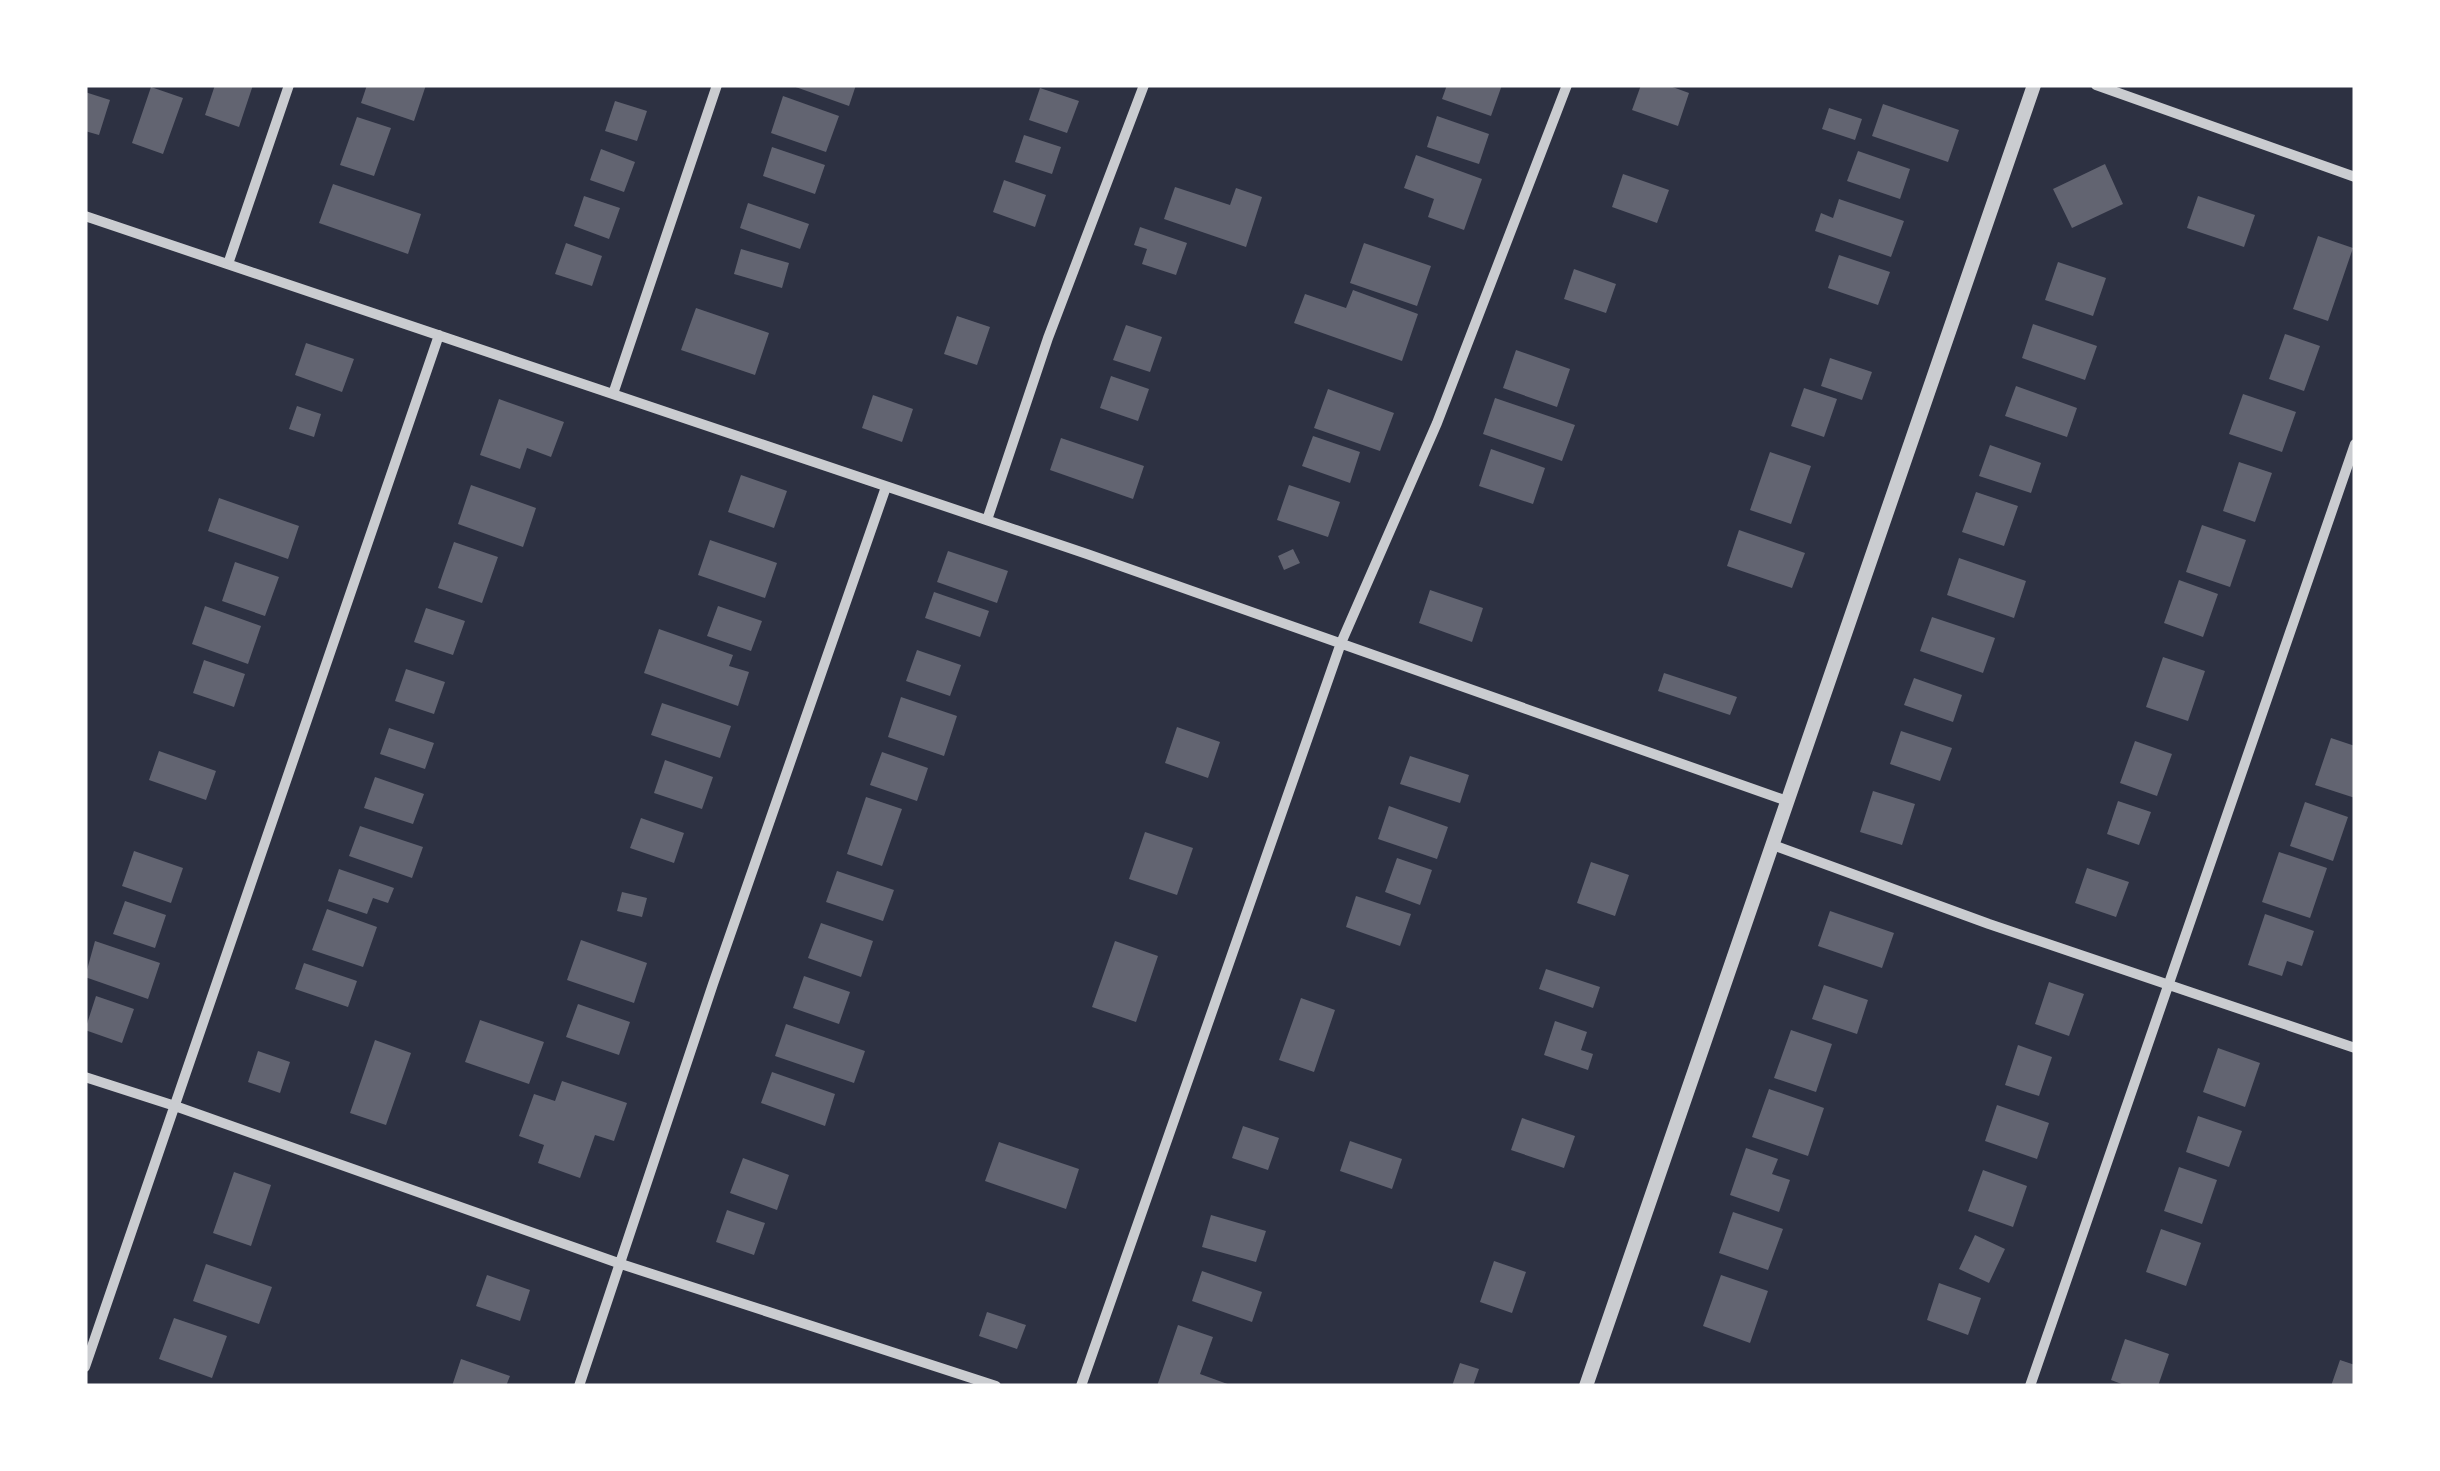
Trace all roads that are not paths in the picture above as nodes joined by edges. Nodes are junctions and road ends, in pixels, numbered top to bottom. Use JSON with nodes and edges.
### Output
{"nodes":[{"id":1,"x":289,"y":85,"type":"edge"},
{"id":2,"x":716,"y":85,"type":"edge"},
{"id":3,"x":1144,"y":85,"type":"edge"},
{"id":4,"x":1567,"y":85,"type":"edge"},
{"id":5,"x":2034,"y":85,"type":"edge"},
{"id":6,"x":2096,"y":85,"type":"edge"},
{"id":7,"x":2355,"y":177,"type":"edge"},
{"id":8,"x":85,"y":216,"type":"edge"},
{"id":9,"x":228,"y":264,"type":"junction"},
{"id":10,"x":439,"y":335,"type":"junction"},
{"id":11,"x":612,"y":394,"type":"junction"},
{"id":12,"x":2355,"y":444,"type":"edge"},
{"id":13,"x":886,"y":487,"type":"junction"},
{"id":14,"x":986,"y":520,"type":"junction"},
{"id":15,"x":1341,"y":643,"type":"junction"},
{"id":16,"x":1787,"y":800,"type":"junction"},
{"id":17,"x":1772,"y":845,"type":"junction"},
{"id":18,"x":2170,"y":986,"type":"junction"},
{"id":19,"x":2355,"y":1048,"type":"edge"},
{"id":20,"x":85,"y":1077,"type":"edge"},
{"id":21,"x":175,"y":1106,"type":"junction"},
{"id":22,"x":621,"y":1264,"type":"junction"},
{"id":23,"x":85,"y":1367,"type":"edge"},
{"id":24,"x":579,"y":1386,"type":"edge"},
{"id":25,"x":996,"y":1386,"type":"edge"},
{"id":26,"x":1081,"y":1386,"type":"edge"},
{"id":27,"x":1586,"y":1386,"type":"edge"},
{"id":28,"x":2030,"y":1386,"type":"edge"}],
"edges":[{"from":1,"to":9,"type":"street"},
{"from":2,"to":11,"type":"street"},
{"from":3,"to":14,"type":"street"},
{"from":4,"to":15,"type":"street"},
{"from":5,"to":16,"type":"street"},
{"from":6,"to":7,"type":"street"},
{"from":8,"to":9,"type":"street"},
{"from":9,"to":10,"type":"street"},
{"from":10,"to":11,"type":"street"},
{"from":10,"to":21,"type":"street"},
{"from":11,"to":13,"type":"street"},
{"from":12,"to":18,"type":"street"},
{"from":13,"to":14,"type":"street"},
{"from":13,"to":22,"type":"street"},
{"from":14,"to":15,"type":"street"},
{"from":15,"to":16,"type":"street"},
{"from":15,"to":26,"type":"street"},
{"from":16,"to":17,"type":"street"},
{"from":17,"to":18,"type":"street"},
{"from":17,"to":27,"type":"street"},
{"from":18,"to":19,"type":"street"},
{"from":18,"to":28,"type":"street"},
{"from":20,"to":21,"type":"street"},
{"from":21,"to":22,"type":"street"},
{"from":21,"to":23,"type":"street"},
{"from":22,"to":24,"type":"street"},
{"from":22,"to":25,"type":"street"}]}
